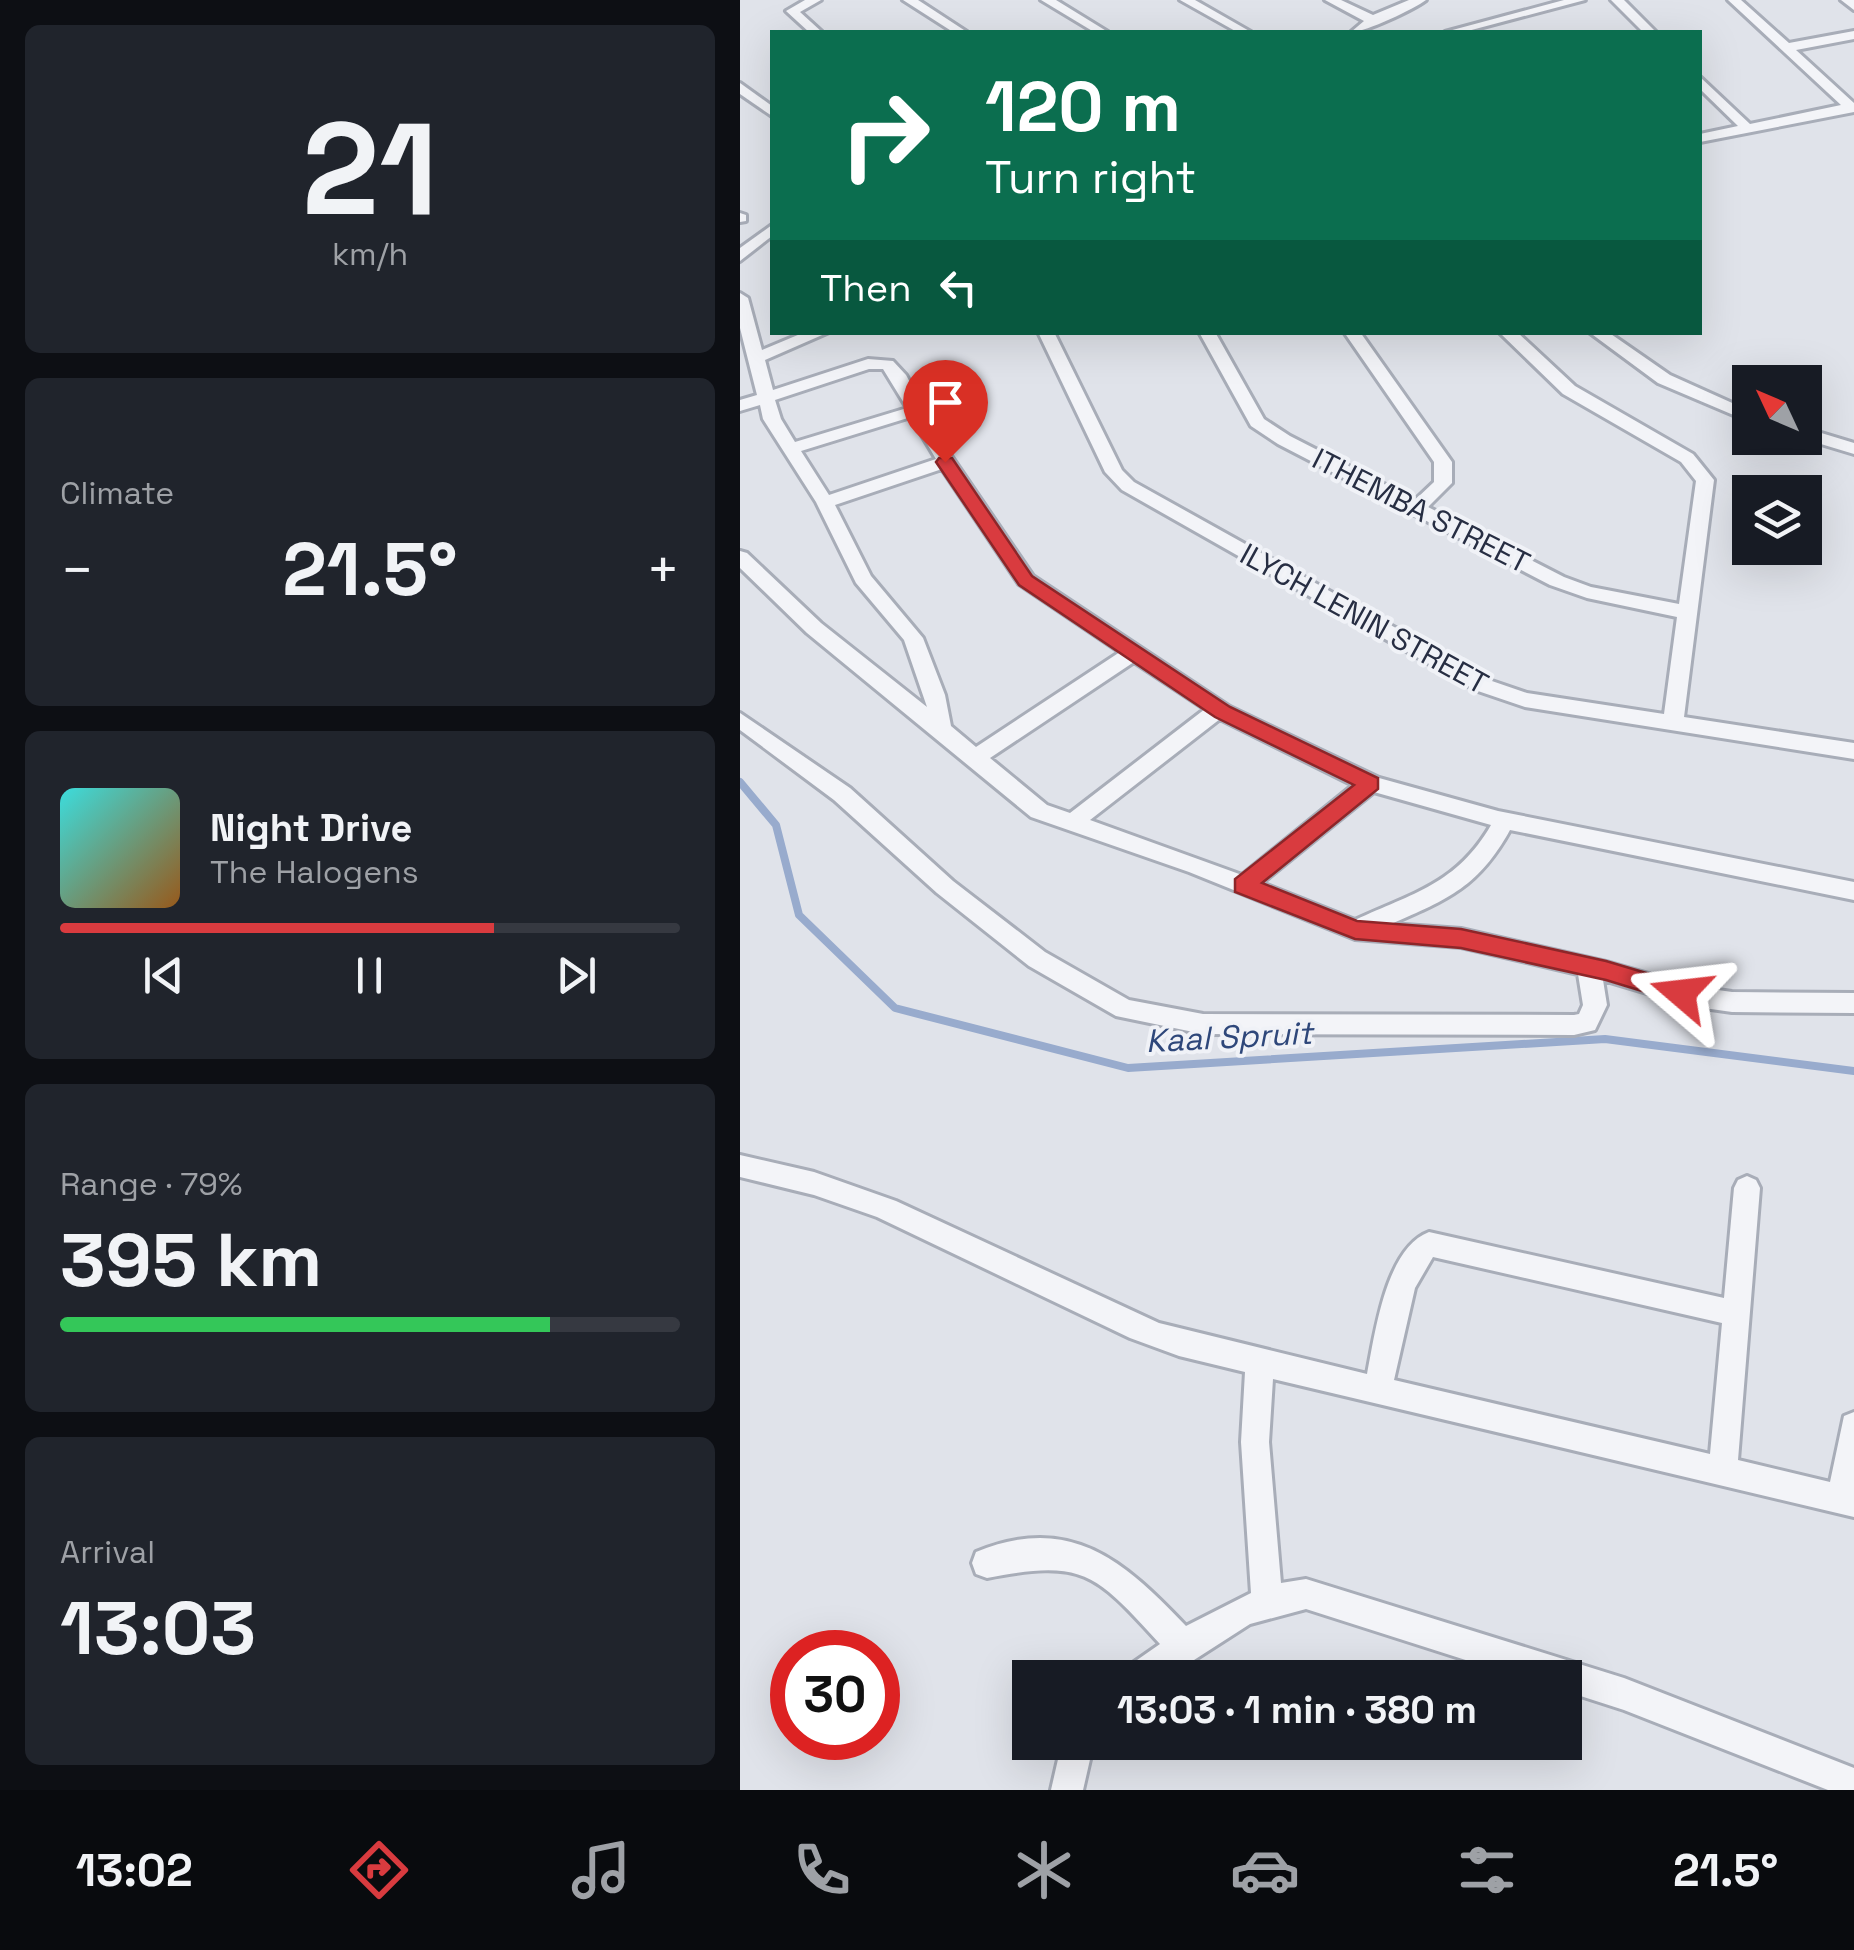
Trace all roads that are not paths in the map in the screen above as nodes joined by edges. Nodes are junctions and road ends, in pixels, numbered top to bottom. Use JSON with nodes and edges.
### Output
{"nodes":[{"id":1,"x":815,"y":0,"type":"edge"},
{"id":2,"x":909,"y":0,"type":"edge"},
{"id":3,"x":1047,"y":0,"type":"edge"},
{"id":4,"x":1186,"y":0,"type":"edge"},
{"id":5,"x":1331,"y":0,"type":"edge"},
{"id":6,"x":1420,"y":0,"type":"edge"},
{"id":7,"x":1579,"y":0,"type":"edge"},
{"id":8,"x":1617,"y":0,"type":"edge"},
{"id":9,"x":1734,"y":0,"type":"edge"},
{"id":10,"x":1847,"y":0,"type":"edge"},
{"id":11,"x":1554,"y":2,"type":"edge"},
{"id":12,"x":1854,"y":6,"type":"edge"},
{"id":13,"x":1372,"y":20,"type":"junction"},
{"id":14,"x":814,"y":30,"type":"edge"},
{"id":15,"x":959,"y":30,"type":"edge"},
{"id":16,"x":1099,"y":30,"type":"edge"},
{"id":17,"x":1241,"y":30,"type":"edge"},
{"id":18,"x":1360,"y":30,"type":"edge"},
{"id":19,"x":1458,"y":30,"type":"edge"},
{"id":20,"x":1648,"y":30,"type":"edge"},
{"id":21,"x":1854,"y":35,"type":"edge"},
{"id":22,"x":1789,"y":47,"type":"junction"},
{"id":23,"x":1702,"y":84,"type":"edge"},
{"id":24,"x":740,"y":87,"type":"edge"},
{"id":25,"x":1853,"y":107,"type":"edge"},
{"id":26,"x":770,"y":110,"type":"edge"},
{"id":27,"x":1749,"y":130,"type":"junction"},
{"id":28,"x":1702,"y":138,"type":"edge"},
{"id":29,"x":770,"y":231,"type":"edge"},
{"id":30,"x":740,"y":256,"type":"edge"},
{"id":31,"x":740,"y":298,"type":"edge"},
{"id":32,"x":814,"y":335,"type":"edge"},
{"id":33,"x":1050,"y":335,"type":"edge"},
{"id":34,"x":1209,"y":335,"type":"edge"},
{"id":35,"x":1354,"y":335,"type":"edge"},
{"id":36,"x":1511,"y":335,"type":"edge"},
{"id":37,"x":1602,"y":335,"type":"edge"},
{"id":38,"x":758,"y":364,"type":"junction"},
{"id":39,"x":740,"y":378,"type":"edge"},
{"id":40,"x":764,"y":396,"type":"junction"},
{"id":41,"x":740,"y":406,"type":"edge"},
{"id":42,"x":1732,"y":408,"type":"edge"},
{"id":43,"x":918,"y":410,"type":"junction"},
{"id":44,"x":1822,"y":439,"type":"edge"},
{"id":45,"x":790,"y":449,"type":"junction"},
{"id":46,"x":1854,"y":449,"type":"edge"},
{"id":47,"x":945,"y":462,"type":"junction"},
{"id":48,"x":824,"y":502,"type":"junction"},
{"id":49,"x":1418,"y":508,"type":"junction"},
{"id":50,"x":740,"y":558,"type":"edge"},
{"id":51,"x":1690,"y":612,"type":"junction"},
{"id":52,"x":1136,"y":652,"type":"junction"},
{"id":53,"x":1219,"y":709,"type":"junction"},
{"id":54,"x":740,"y":720,"type":"edge"},
{"id":55,"x":1673,"y":724,"type":"junction"},
{"id":56,"x":941,"y":729,"type":"junction"},
{"id":57,"x":1854,"y":751,"type":"edge"},
{"id":58,"x":974,"y":759,"type":"junction"},
{"id":59,"x":1370,"y":783,"type":"junction"},
{"id":60,"x":1505,"y":820,"type":"junction"},
{"id":61,"x":1072,"y":823,"type":"junction"},
{"id":62,"x":1244,"y":886,"type":"junction"},
{"id":63,"x":1854,"y":891,"type":"edge"},
{"id":64,"x":1355,"y":930,"type":"junction"},
{"id":65,"x":1589,"y":967,"type":"junction"},
{"id":66,"x":1854,"y":1003,"type":"edge"},
{"id":67,"x":740,"y":1166,"type":"edge"},
{"id":68,"x":1747,"y":1188,"type":"dead end"},
{"id":69,"x":1736,"y":1313,"type":"junction"},
{"id":70,"x":1260,"y":1361,"type":"junction"},
{"id":71,"x":1378,"y":1388,"type":"junction"},
{"id":72,"x":1854,"y":1426,"type":"edge"},
{"id":73,"x":1723,"y":1468,"type":"junction"},
{"id":74,"x":1848,"y":1500,"type":"edge"},
{"id":75,"x":987,"y":1563,"type":"dead end"},
{"id":76,"x":1267,"y":1601,"type":"junction"},
{"id":77,"x":1185,"y":1647,"type":"junction"},
{"id":78,"x":1165,"y":1660,"type":"edge"},
{"id":79,"x":1074,"y":1760,"type":"edge"},
{"id":80,"x":1854,"y":1784,"type":"edge"},
{"id":81,"x":1067,"y":1790,"type":"edge"}],
"edges":[{"from":1,"to":14,"type":"street"},
{"from":2,"to":15,"type":"street"},
{"from":3,"to":16,"type":"street"},
{"from":4,"to":17,"type":"street"},
{"from":5,"to":13,"type":"street"},
{"from":6,"to":13,"type":"street"},
{"from":7,"to":11,"type":"street"},
{"from":8,"to":20,"type":"street"},
{"from":9,"to":22,"type":"street"},
{"from":10,"to":12,"type":"street"},
{"from":11,"to":19,"type":"street"},
{"from":13,"to":18,"type":"street"},
{"from":21,"to":22,"type":"street"},
{"from":22,"to":25,"type":"street"},
{"from":23,"to":27,"type":"street"},
{"from":24,"to":26,"type":"street"},
{"from":25,"to":27,"type":"street"},
{"from":27,"to":28,"type":"street"},
{"from":29,"to":30,"type":"street"},
{"from":31,"to":38,"type":"street"},
{"from":32,"to":38,"type":"street"},
{"from":33,"to":55,"type":"street","name":"ILYCH LENIN STREET"},
{"from":34,"to":49,"type":"street","name":"ITHEMBA STREET"},
{"from":35,"to":49,"type":"street"},
{"from":36,"to":51,"type":"street"},
{"from":37,"to":42,"type":"street"},
{"from":38,"to":39,"type":"street"},
{"from":38,"to":40,"type":"street"},
{"from":40,"to":41,"type":"street"},
{"from":40,"to":43,"type":"street"},
{"from":40,"to":45,"type":"street"},
{"from":43,"to":45,"type":"street"},
{"from":43,"to":47,"type":"street"},
{"from":44,"to":46,"type":"street"},
{"from":45,"to":48,"type":"street"},
{"from":47,"to":48,"type":"street"},
{"from":47,"to":52,"type":"street"},
{"from":48,"to":56,"type":"street"},
{"from":49,"to":51,"type":"street","name":"ITHEMBA STREET"},
{"from":50,"to":56,"type":"street"},
{"from":51,"to":55,"type":"street"},
{"from":52,"to":53,"type":"street"},
{"from":52,"to":58,"type":"street"},
{"from":53,"to":59,"type":"street"},
{"from":53,"to":61,"type":"street"},
{"from":54,"to":65,"type":"street"},
{"from":55,"to":57,"type":"street","name":"ILYCH LENIN STREET"},
{"from":56,"to":58,"type":"street"},
{"from":58,"to":61,"type":"street"},
{"from":59,"to":60,"type":"street"},
{"from":59,"to":62,"type":"street"},
{"from":60,"to":63,"type":"street"},
{"from":60,"to":64,"type":"street"},
{"from":61,"to":62,"type":"street"},
{"from":62,"to":64,"type":"street"},
{"from":64,"to":65,"type":"street"},
{"from":65,"to":66,"type":"street"},
{"from":67,"to":70,"type":"street"},
{"from":68,"to":69,"type":"street"},
{"from":69,"to":71,"type":"street"},
{"from":69,"to":73,"type":"street"},
{"from":70,"to":71,"type":"street"},
{"from":70,"to":76,"type":"street"},
{"from":71,"to":73,"type":"street"},
{"from":72,"to":74,"type":"street"},
{"from":73,"to":74,"type":"street"},
{"from":75,"to":77,"type":"street"},
{"from":76,"to":77,"type":"street"},
{"from":76,"to":80,"type":"street"},
{"from":77,"to":78,"type":"street"},
{"from":79,"to":81,"type":"street"}]}
